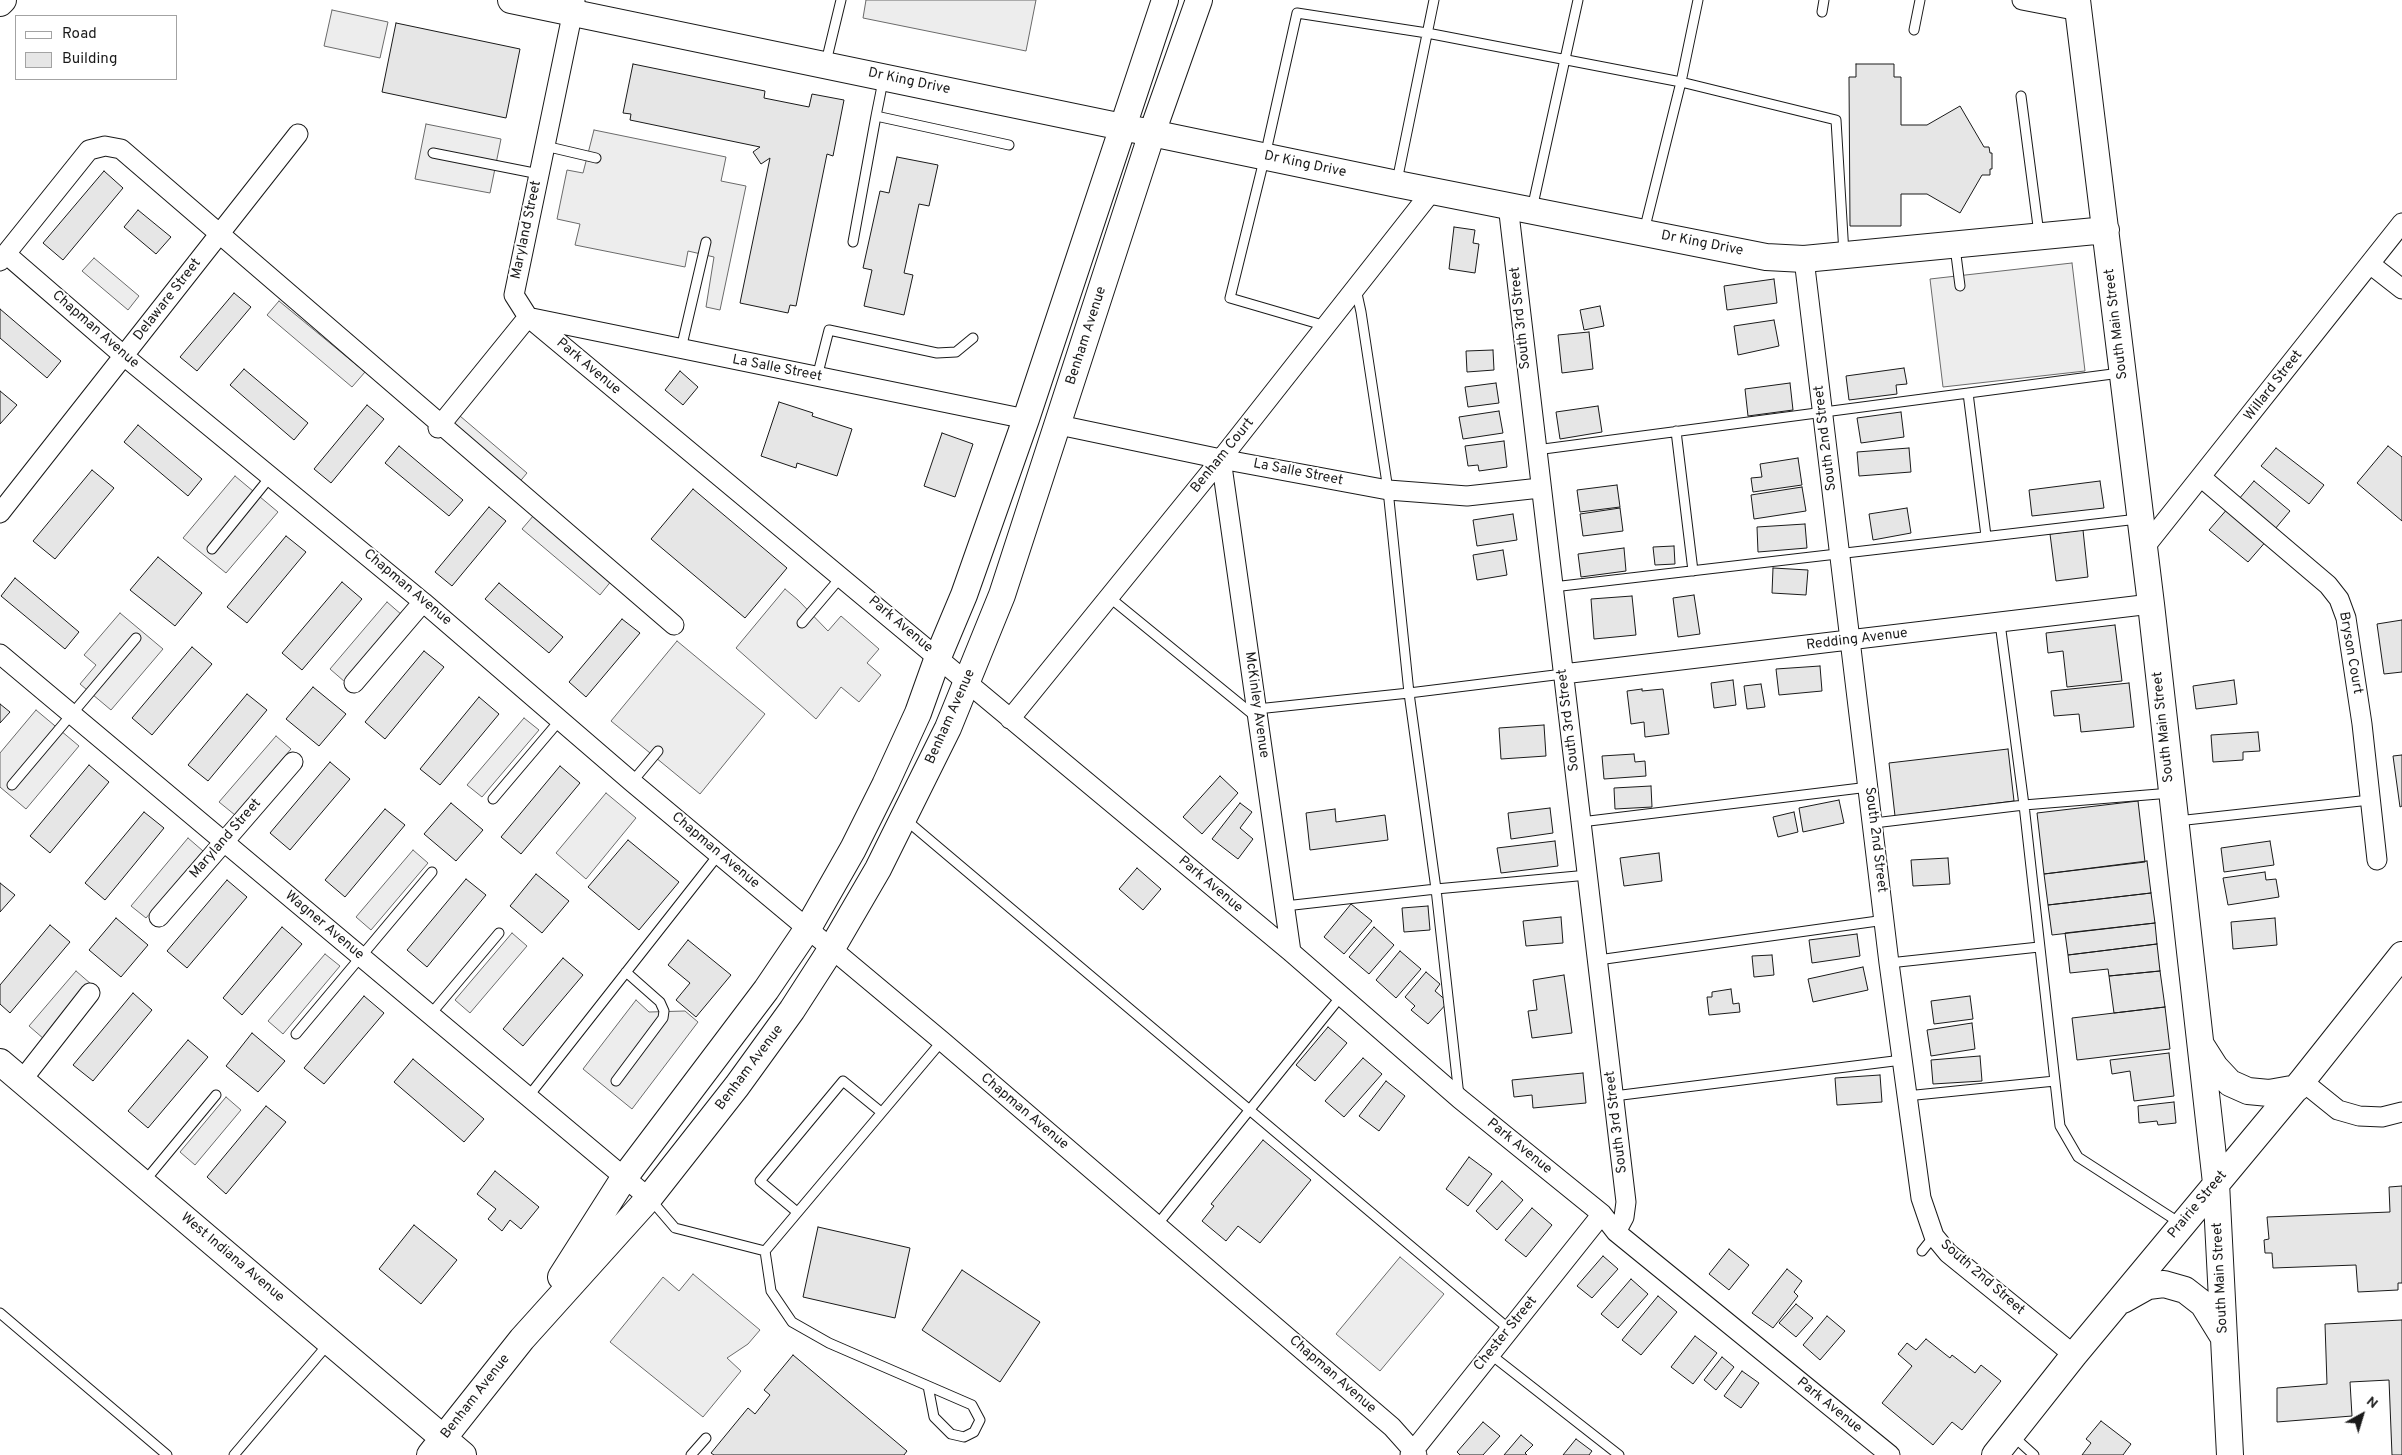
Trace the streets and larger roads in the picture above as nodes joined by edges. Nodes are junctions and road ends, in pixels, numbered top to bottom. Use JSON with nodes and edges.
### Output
{"nodes":[{"id":1,"x":3,"y":0,"type":"edge"},
{"id":2,"x":511,"y":0,"type":"edge"},
{"id":3,"x":1165,"y":0,"type":"edge"},
{"id":4,"x":1199,"y":0,"type":"edge"},
{"id":5,"x":2022,"y":0,"type":"edge"},
{"id":6,"x":0,"y":4,"type":"edge"},
{"id":7,"x":574,"y":6,"type":"edge"},
{"id":8,"x":2078,"y":6,"type":"edge"},
{"id":9,"x":1124,"y":127,"type":"junction"},
{"id":10,"x":1152,"y":133,"type":"junction"},
{"id":11,"x":298,"y":134,"type":"dead end"},
{"id":12,"x":1432,"y":191,"type":"junction"},
{"id":13,"x":1520,"y":208,"type":"junction"},
{"id":14,"x":2402,"y":223,"type":"edge"},
{"id":15,"x":2106,"y":230,"type":"junction"},
{"id":16,"x":219,"y":234,"type":"junction"},
{"id":17,"x":3,"y":258,"type":"edge"},
{"id":18,"x":1804,"y":259,"type":"junction"},
{"id":19,"x":2370,"y":264,"type":"junction"},
{"id":20,"x":2402,"y":289,"type":"edge"},
{"id":21,"x":528,"y":317,"type":"junction"},
{"id":22,"x":124,"y":356,"type":"junction"},
{"id":23,"x":1026,"y":419,"type":"junction"},
{"id":24,"x":1059,"y":425,"type":"junction"},
{"id":25,"x":439,"y":426,"type":"junction"},
{"id":26,"x":1221,"y":459,"type":"junction"},
{"id":27,"x":2202,"y":478,"type":"junction"},
{"id":28,"x":1540,"y":488,"type":"junction"},
{"id":29,"x":0,"y":513,"type":"edge"},
{"id":30,"x":2144,"y":548,"type":"junction"},
{"id":31,"x":423,"y":602,"type":"junction"},
{"id":32,"x":2151,"y":604,"type":"junction"},
{"id":33,"x":674,"y":625,"type":"dead end"},
{"id":34,"x":1852,"y":641,"type":"junction"},
{"id":35,"x":0,"y":654,"type":"edge"},
{"id":36,"x":938,"y":657,"type":"junction"},
{"id":37,"x":1563,"y":674,"type":"junction"},
{"id":38,"x":968,"y":682,"type":"junction"},
{"id":39,"x":354,"y":683,"type":"dead end"},
{"id":40,"x":1010,"y":719,"type":"junction"},
{"id":41,"x":293,"y":762,"type":"dead end"},
{"id":42,"x":223,"y":841,"type":"junction"},
{"id":43,"x":2377,"y":860,"type":"dead end"},
{"id":44,"x":159,"y":918,"type":"dead end"},
{"id":45,"x":808,"y":928,"type":"junction"},
{"id":46,"x":832,"y":948,"type":"junction"},
{"id":47,"x":1291,"y":952,"type":"junction"},
{"id":48,"x":2402,"y":955,"type":"edge"},
{"id":49,"x":90,"y":993,"type":"dead end"},
{"id":50,"x":2200,"y":1044,"type":"junction"},
{"id":51,"x":7,"y":1072,"type":"edge"},
{"id":52,"x":2299,"y":1084,"type":"junction"},
{"id":53,"x":2402,"y":1112,"type":"edge"},
{"id":54,"x":624,"y":1178,"type":"junction"},
{"id":55,"x":2216,"y":1183,"type":"junction"},
{"id":56,"x":649,"y":1198,"type":"junction"},
{"id":57,"x":1602,"y":1214,"type":"junction"},
{"id":58,"x":1616,"y":1232,"type":"junction"},
{"id":59,"x":2118,"y":1302,"type":"junction"},
{"id":60,"x":522,"y":1338,"type":"junction"},
{"id":61,"x":2224,"y":1338,"type":"junction"},
{"id":62,"x":2074,"y":1355,"type":"junction"},
{"id":63,"x":437,"y":1446,"type":"edge"},
{"id":64,"x":1414,"y":1453,"type":"edge"},
{"id":65,"x":464,"y":1455,"type":"edge"},
{"id":66,"x":1890,"y":1455,"type":"edge"},
{"id":67,"x":1995,"y":1455,"type":"edge"},
{"id":68,"x":2230,"y":1455,"type":"edge"}],
"edges":[{"from":1,"to":6,"type":"main road"},
{"from":2,"to":7,"type":"main road","name":"Dr King Drive"},
{"from":3,"to":9,"type":"main road","name":"Benham Avenue"},
{"from":4,"to":10,"type":"main road","name":"Benham Avenue"},
{"from":5,"to":8,"type":"street"},
{"from":7,"to":9,"type":"main road","name":"Dr King Drive"},
{"from":7,"to":21,"type":"street","name":"Maryland Street"},
{"from":8,"to":15,"type":"main road","name":"South Main Street"},
{"from":9,"to":10,"type":"main road","name":"Dr King Drive"},
{"from":9,"to":23,"type":"main road","name":"Benham Avenue"},
{"from":10,"to":12,"type":"main road","name":"Dr King Drive"},
{"from":10,"to":24,"type":"main road","name":"Benham Avenue"},
{"from":11,"to":16,"type":"street","name":"Delaware Street"},
{"from":12,"to":13,"type":"main road","name":"Dr King Drive"},
{"from":12,"to":26,"type":"street","name":"Benham Court"},
{"from":13,"to":18,"type":"main road","name":"Dr King Drive"},
{"from":13,"to":28,"type":"street","name":"South 3rd Street"},
{"from":14,"to":19,"type":"street","name":"Willard Street"},
{"from":15,"to":18,"type":"main road","name":"Dr King Drive"},
{"from":15,"to":30,"type":"main road","name":"South Main Street"},
{"from":16,"to":17,"type":"street"},
{"from":16,"to":22,"type":"street","name":"Delaware Street"},
{"from":16,"to":25,"type":"street"},
{"from":17,"to":22,"type":"street","name":"Chapman Avenue"},
{"from":18,"to":34,"type":"street","name":"South 2nd Street"},
{"from":19,"to":20,"type":"street"},
{"from":19,"to":27,"type":"street","name":"Willard Street"},
{"from":21,"to":23,"type":"street","name":"La Salle Street"},
{"from":21,"to":25,"type":"street"},
{"from":21,"to":36,"type":"street","name":"Park Avenue"},
{"from":22,"to":29,"type":"street","name":"Delaware Street"},
{"from":22,"to":31,"type":"street","name":"Chapman Avenue"},
{"from":23,"to":36,"type":"main road","name":"Benham Avenue"},
{"from":24,"to":26,"type":"street","name":"La Salle Street"},
{"from":24,"to":38,"type":"main road","name":"Benham Avenue"},
{"from":25,"to":33,"type":"street"},
{"from":26,"to":28,"type":"street","name":"La Salle Street"},
{"from":26,"to":40,"type":"street","name":"Benham Court"},
{"from":26,"to":47,"type":"street","name":"McKinley Avenue"},
{"from":27,"to":30,"type":"street","name":"Willard Street"},
{"from":27,"to":43,"type":"street","name":"Bryson Court"},
{"from":28,"to":37,"type":"street","name":"South 3rd Street"},
{"from":30,"to":32,"type":"main road","name":"South Main Street"},
{"from":31,"to":39,"type":"street"},
{"from":31,"to":45,"type":"street","name":"Chapman Avenue"},
{"from":32,"to":34,"type":"street","name":"Redding Avenue"},
{"from":32,"to":50,"type":"main road","name":"South Main Street"},
{"from":34,"to":37,"type":"street","name":"Redding Avenue"},
{"from":34,"to":62,"type":"street","name":"South 2nd Street"},
{"from":35,"to":42,"type":"street","name":"Wagner Avenue"},
{"from":36,"to":38,"type":"street","name":"Park Avenue"},
{"from":36,"to":45,"type":"main road","name":"Benham Avenue"},
{"from":37,"to":58,"type":"street","name":"South 3rd Street"},
{"from":38,"to":40,"type":"street","name":"Park Avenue"},
{"from":38,"to":46,"type":"main road","name":"Benham Avenue"},
{"from":40,"to":47,"type":"street","name":"Park Avenue"},
{"from":41,"to":42,"type":"street","name":"Maryland Street"},
{"from":42,"to":44,"type":"street","name":"Maryland Street"},
{"from":42,"to":54,"type":"street","name":"Wagner Avenue"},
{"from":45,"to":46,"type":"street","name":"Chapman Avenue"},
{"from":45,"to":54,"type":"main road","name":"Benham Avenue"},
{"from":46,"to":56,"type":"main road","name":"Benham Avenue"},
{"from":46,"to":64,"type":"street","name":"Chapman Avenue"},
{"from":47,"to":57,"type":"street","name":"Park Avenue"},
{"from":48,"to":52,"type":"main road","name":"Prairie Street"},
{"from":49,"to":51,"type":"street"},
{"from":50,"to":52,"type":"main road"},
{"from":50,"to":55,"type":"main road","name":"South Main Street"},
{"from":51,"to":63,"type":"main road","name":"West Indiana Avenue"},
{"from":52,"to":53,"type":"street"},
{"from":52,"to":55,"type":"main road","name":"Prairie Street"},
{"from":54,"to":56,"type":"street","name":"Wagner Avenue"},
{"from":54,"to":60,"type":"main road","name":"Benham Avenue"},
{"from":55,"to":59,"type":"main road","name":"Prairie Street"},
{"from":55,"to":61,"type":"main road","name":"South Main Street"},
{"from":56,"to":60,"type":"main road","name":"Benham Avenue"},
{"from":57,"to":58,"type":"street","name":"Park Avenue"},
{"from":57,"to":64,"type":"street","name":"Chester Street"},
{"from":58,"to":66,"type":"street","name":"Park Avenue"},
{"from":59,"to":61,"type":"main road"},
{"from":59,"to":62,"type":"main road","name":"Prairie Street"},
{"from":60,"to":63,"type":"main road","name":"Benham Avenue"},
{"from":61,"to":68,"type":"main road","name":"South Main Street"},
{"from":62,"to":67,"type":"main road","name":"Prairie Street"},
{"from":63,"to":65,"type":"main road","name":"West Indiana Avenue"}]}
